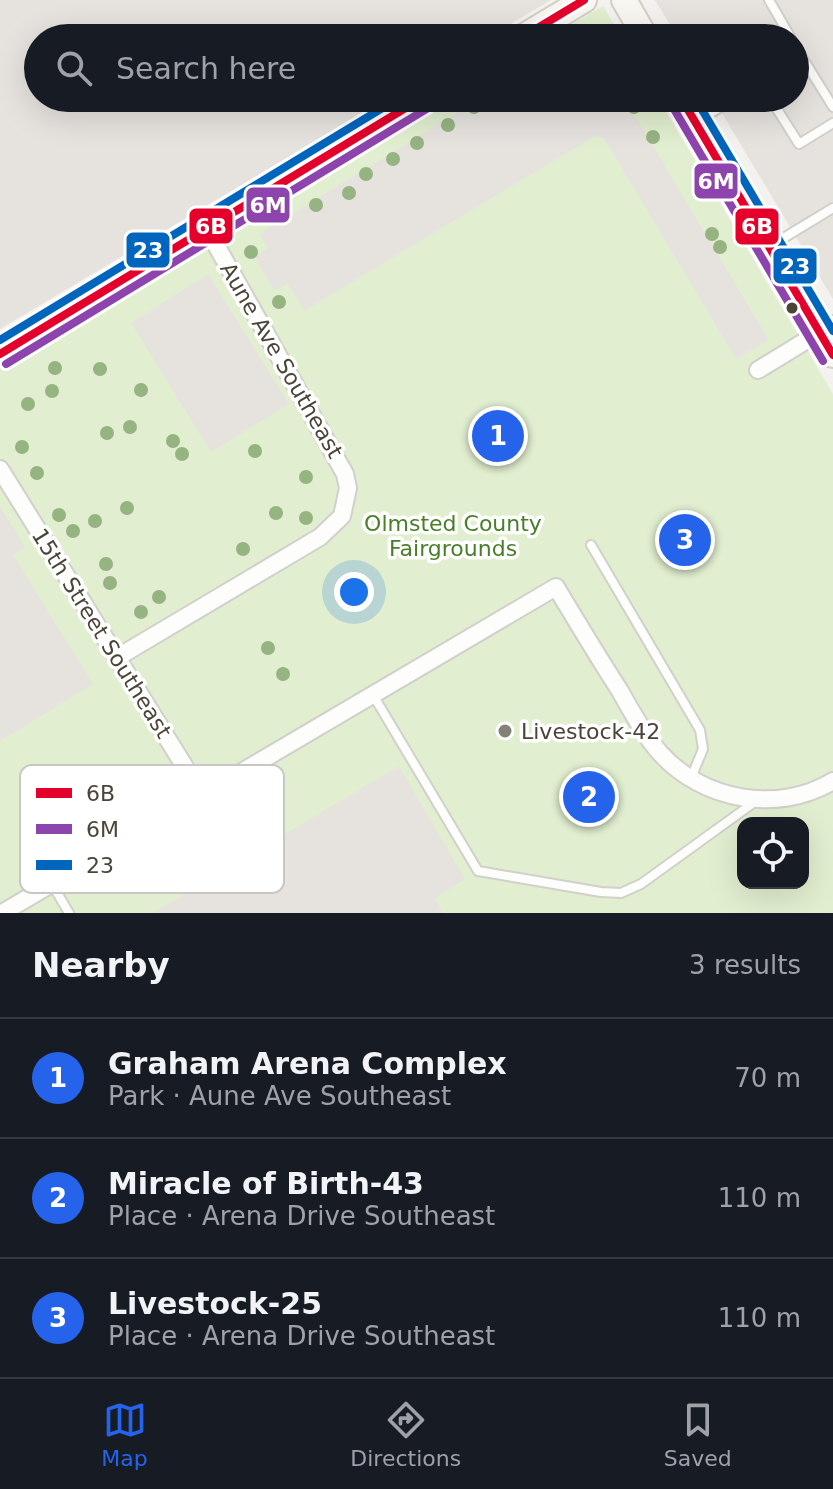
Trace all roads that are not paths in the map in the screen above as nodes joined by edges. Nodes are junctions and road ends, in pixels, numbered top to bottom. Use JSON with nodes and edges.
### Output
{"nodes":[{"id":1,"x":584,"y":0,"type":"edge"},
{"id":2,"x":624,"y":0,"type":"edge"},
{"id":3,"x":769,"y":0,"type":"edge"},
{"id":4,"x":544,"y":24,"type":"edge"},
{"id":5,"x":638,"y":24,"type":"edge"},
{"id":6,"x":783,"y":24,"type":"edge"},
{"id":7,"x":809,"y":74,"type":"edge"},
{"id":8,"x":833,"y":107,"type":"edge"},
{"id":9,"x":399,"y":112,"type":"edge"},
{"id":10,"x":689,"y":112,"type":"edge"},
{"id":11,"x":713,"y":112,"type":"edge"},
{"id":12,"x":779,"y":112,"type":"edge"},
{"id":13,"x":695,"y":123,"type":"junction"},
{"id":14,"x":833,"y":123,"type":"edge"},
{"id":15,"x":833,"y":208,"type":"edge"},
{"id":16,"x":207,"y":229,"type":"junction"},
{"id":17,"x":769,"y":247,"type":"junction"},
{"id":18,"x":826,"y":328,"type":"edge"},
{"id":19,"x":0,"y":354,"type":"edge"},
{"id":20,"x":833,"y":355,"type":"edge"},
{"id":21,"x":758,"y":370,"type":"dead end"},
{"id":22,"x":0,"y":469,"type":"edge"},
{"id":23,"x":591,"y":545,"type":"dead end"},
{"id":24,"x":118,"y":657,"type":"junction"},
{"id":25,"x":373,"y":695,"type":"junction"},
{"id":26,"x":184,"y":765,"type":"edge"},
{"id":27,"x":255,"y":765,"type":"edge"},
{"id":28,"x":691,"y":778,"type":"junction"},
{"id":29,"x":833,"y":781,"type":"edge"},
{"id":30,"x":757,"y":800,"type":"junction"},
{"id":31,"x":36,"y":893,"type":"edge"},
{"id":32,"x":57,"y":893,"type":"edge"},
{"id":33,"x":2,"y":913,"type":"edge"},
{"id":34,"x":69,"y":913,"type":"edge"}],
"edges":[{"from":1,"to":4,"type":"main road"},
{"from":2,"to":5,"type":"main road"},
{"from":3,"to":6,"type":"lane"},
{"from":7,"to":8,"type":"lane"},
{"from":9,"to":16,"type":"main road"},
{"from":10,"to":13,"type":"main road"},
{"from":11,"to":13,"type":"lane"},
{"from":12,"to":14,"type":"lane"},
{"from":13,"to":17,"type":"main road"},
{"from":15,"to":17,"type":"lane"},
{"from":16,"to":19,"type":"main road"},
{"from":16,"to":24,"type":"street","name":"Aune Ave Southeast"},
{"from":17,"to":18,"type":"main road"},
{"from":18,"to":20,"type":"main road"},
{"from":18,"to":21,"type":"street"},
{"from":22,"to":24,"type":"street","name":"15th Street Southeast"},
{"from":23,"to":28,"type":"lane"},
{"from":24,"to":26,"type":"street","name":"15th Street Southeast"},
{"from":25,"to":27,"type":"street"},
{"from":25,"to":28,"type":"street"},
{"from":25,"to":30,"type":"lane"},
{"from":28,"to":30,"type":"street"},
{"from":29,"to":30,"type":"street"},
{"from":31,"to":33,"type":"street"},
{"from":32,"to":34,"type":"lane"}]}
